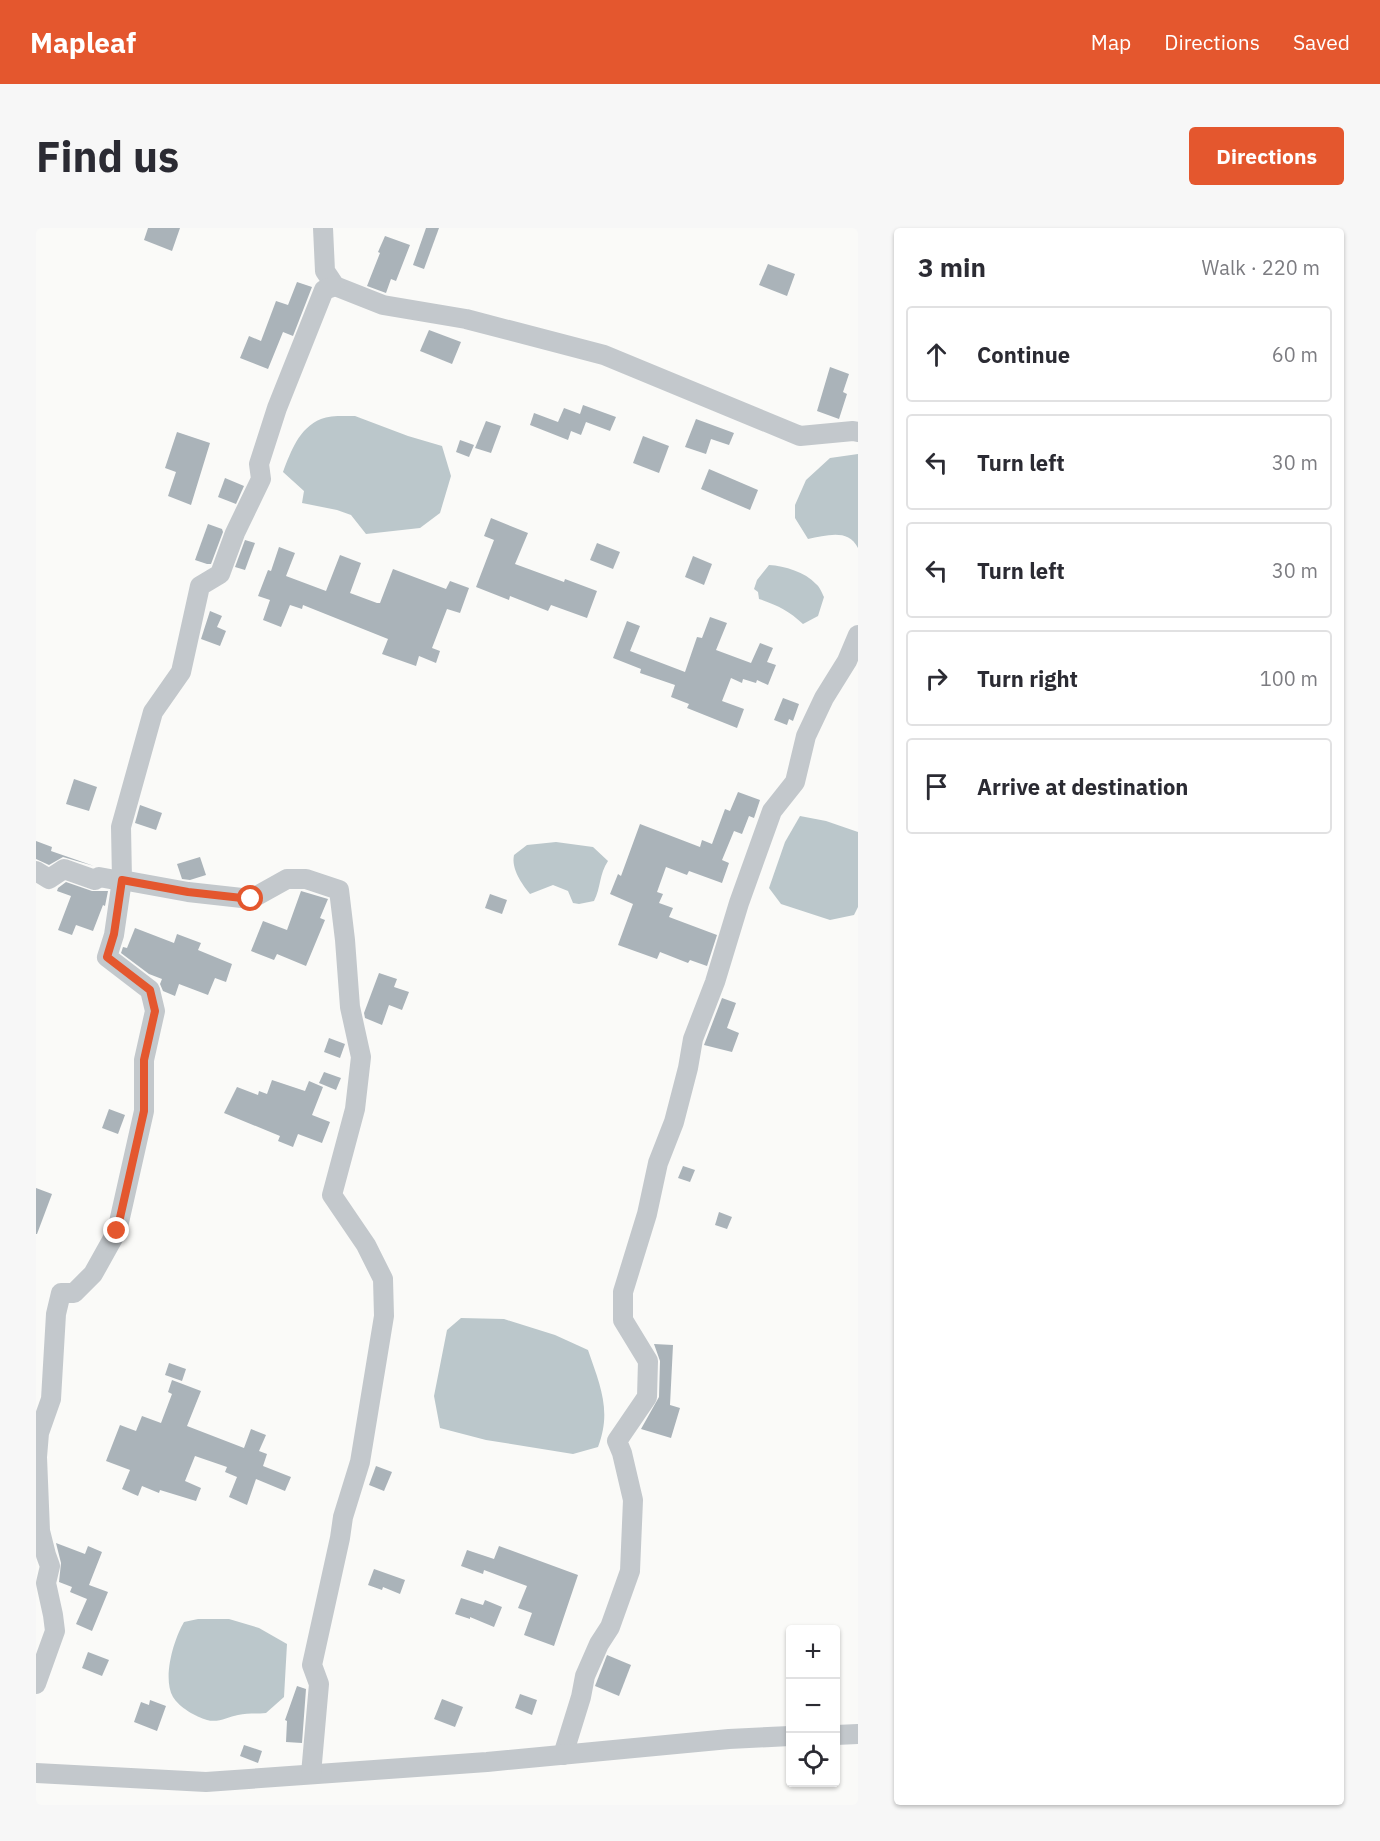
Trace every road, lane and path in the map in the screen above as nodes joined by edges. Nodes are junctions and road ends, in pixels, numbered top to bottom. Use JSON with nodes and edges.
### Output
{"nodes":[{"id":1,"x":323,"y":228,"type":"edge"},
{"id":2,"x":335,"y":286,"type":"junction"},
{"id":3,"x":858,"y":432,"type":"edge"},
{"id":4,"x":858,"y":635,"type":"edge"},
{"id":5,"x":36,"y":872,"type":"edge"},
{"id":6,"x":122,"y":881,"type":"junction"},
{"id":7,"x":36,"y":1684,"type":"edge"},
{"id":8,"x":858,"y":1734,"type":"edge"},
{"id":9,"x":840,"y":1735,"type":"edge"},
{"id":10,"x":786,"y":1737,"type":"edge"},
{"id":11,"x":563,"y":1755,"type":"junction"},
{"id":12,"x":36,"y":1773,"type":"edge"},
{"id":13,"x":311,"y":1774,"type":"junction"}],
"edges":[{"from":1,"to":2,"type":"street"},
{"from":2,"to":3,"type":"street"},
{"from":2,"to":6,"type":"street"},
{"from":4,"to":11,"type":"street"},
{"from":5,"to":6,"type":"street"},
{"from":6,"to":7,"type":"street"},
{"from":6,"to":13,"type":"street"},
{"from":8,"to":9,"type":"street"},
{"from":10,"to":11,"type":"street"},
{"from":11,"to":13,"type":"street"},
{"from":12,"to":13,"type":"street"}]}
